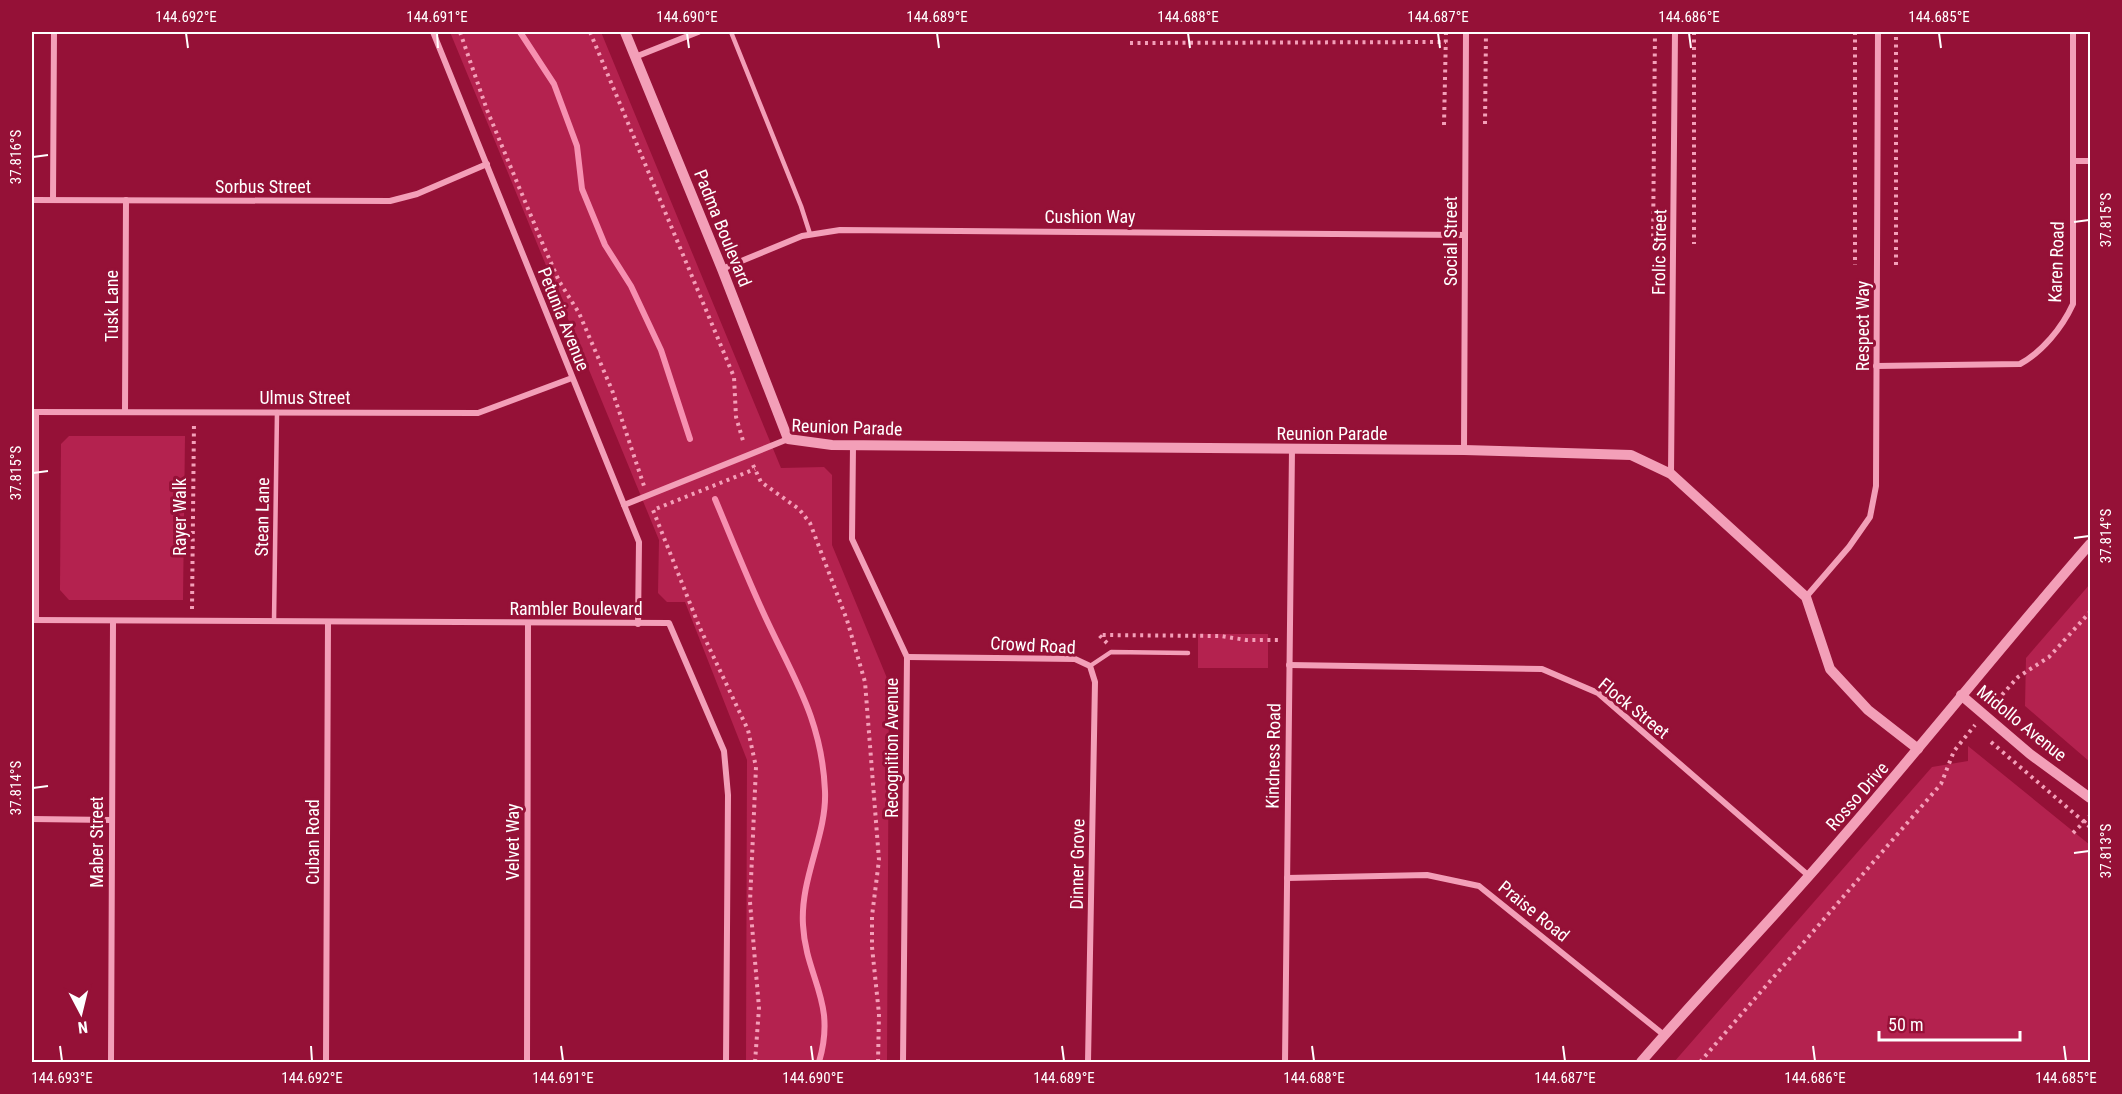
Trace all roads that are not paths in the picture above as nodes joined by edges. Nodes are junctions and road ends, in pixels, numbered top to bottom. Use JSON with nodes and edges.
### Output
{"nodes":[{"id":1,"x":54,"y":32,"type":"edge"},
{"id":2,"x":433,"y":32,"type":"edge"},
{"id":3,"x":625,"y":32,"type":"edge"},
{"id":4,"x":698,"y":32,"type":"edge"},
{"id":5,"x":731,"y":32,"type":"edge"},
{"id":6,"x":1466,"y":32,"type":"edge"},
{"id":7,"x":1674,"y":32,"type":"edge"},
{"id":8,"x":1878,"y":32,"type":"edge"},
{"id":9,"x":2073,"y":32,"type":"edge"},
{"id":10,"x":635,"y":57,"type":"junction"},
{"id":11,"x":2073,"y":161,"type":"junction"},
{"id":12,"x":2091,"y":161,"type":"edge"},
{"id":13,"x":487,"y":164,"type":"junction"},
{"id":14,"x":32,"y":200,"type":"edge"},
{"id":15,"x":53,"y":200,"type":"junction"},
{"id":16,"x":126,"y":200,"type":"junction"},
{"id":17,"x":810,"y":234,"type":"junction"},
{"id":18,"x":1465,"y":235,"type":"junction"},
{"id":19,"x":722,"y":268,"type":"junction"},
{"id":20,"x":1876,"y":366,"type":"junction"},
{"id":21,"x":572,"y":378,"type":"junction"},
{"id":22,"x":34,"y":412,"type":"edge"},
{"id":23,"x":125,"y":412,"type":"junction"},
{"id":24,"x":277,"y":412,"type":"junction"},
{"id":25,"x":788,"y":439,"type":"junction"},
{"id":26,"x":853,"y":446,"type":"junction"},
{"id":27,"x":1292,"y":449,"type":"junction"},
{"id":28,"x":1464,"y":450,"type":"junction"},
{"id":29,"x":1671,"y":474,"type":"junction"},
{"id":30,"x":624,"y":505,"type":"junction"},
{"id":31,"x":2091,"y":544,"type":"edge"},
{"id":32,"x":1806,"y":597,"type":"junction"},
{"id":33,"x":34,"y":620,"type":"edge"},
{"id":34,"x":274,"y":621,"type":"junction"},
{"id":35,"x":113,"y":622,"type":"junction"},
{"id":36,"x":328,"y":622,"type":"junction"},
{"id":37,"x":528,"y":623,"type":"junction"},
{"id":38,"x":638,"y":624,"type":"junction"},
{"id":39,"x":1188,"y":653,"type":"dead end"},
{"id":40,"x":907,"y":657,"type":"junction"},
{"id":41,"x":1289,"y":665,"type":"junction"},
{"id":42,"x":1090,"y":666,"type":"junction"},
{"id":43,"x":1961,"y":695,"type":"junction"},
{"id":44,"x":1918,"y":749,"type":"junction"},
{"id":45,"x":2091,"y":798,"type":"edge"},
{"id":46,"x":32,"y":819,"type":"edge"},
{"id":47,"x":111,"y":820,"type":"junction"},
{"id":48,"x":1809,"y":876,"type":"junction"},
{"id":49,"x":1287,"y":878,"type":"junction"},
{"id":50,"x":1664,"y":1035,"type":"junction"},
{"id":51,"x":111,"y":1062,"type":"edge"},
{"id":52,"x":326,"y":1062,"type":"edge"},
{"id":53,"x":526,"y":1062,"type":"edge"},
{"id":54,"x":726,"y":1062,"type":"edge"},
{"id":55,"x":903,"y":1062,"type":"edge"},
{"id":56,"x":1088,"y":1062,"type":"edge"},
{"id":57,"x":1285,"y":1062,"type":"edge"},
{"id":58,"x":1641,"y":1062,"type":"edge"}],
"edges":[{"from":1,"to":15,"type":"street"},
{"from":2,"to":13,"type":"street","name":"Petunia Avenue"},
{"from":3,"to":10,"type":"street","name":"Padma Boulevard"},
{"from":4,"to":10,"type":"street"},
{"from":5,"to":17,"type":"lane"},
{"from":6,"to":18,"type":"street","name":"Social Street"},
{"from":7,"to":29,"type":"street","name":"Frolic Street"},
{"from":8,"to":20,"type":"street","name":"Respect Way"},
{"from":9,"to":11,"type":"street","name":"Karen Road"},
{"from":10,"to":19,"type":"street","name":"Padma Boulevard"},
{"from":11,"to":12,"type":"street"},
{"from":11,"to":20,"type":"street","name":"Karen Road"},
{"from":13,"to":16,"type":"street","name":"Sorbus Street"},
{"from":13,"to":21,"type":"street","name":"Petunia Avenue"},
{"from":14,"to":15,"type":"street","name":"Sorbus Street"},
{"from":15,"to":16,"type":"street","name":"Sorbus Street"},
{"from":16,"to":23,"type":"street","name":"Tusk Lane"},
{"from":17,"to":18,"type":"street","name":"Cushion Way"},
{"from":17,"to":19,"type":"street","name":"Cushion Way"},
{"from":18,"to":28,"type":"street","name":"Social Street"},
{"from":19,"to":25,"type":"street","name":"Padma Boulevard"},
{"from":20,"to":32,"type":"street","name":"Respect Way"},
{"from":21,"to":24,"type":"street","name":"Ulmus Street"},
{"from":21,"to":30,"type":"street","name":"Petunia Avenue"},
{"from":22,"to":23,"type":"street","name":"Ulmus Street"},
{"from":22,"to":33,"type":"street"},
{"from":23,"to":24,"type":"street","name":"Ulmus Street"},
{"from":24,"to":34,"type":"lane","name":"Stean Lane"},
{"from":25,"to":26,"type":"street","name":"Reunion Parade"},
{"from":25,"to":30,"type":"street","name":"Reunion Parade"},
{"from":26,"to":27,"type":"street","name":"Reunion Parade"},
{"from":26,"to":40,"type":"street","name":"Recognition Avenue"},
{"from":27,"to":28,"type":"street","name":"Reunion Parade"},
{"from":27,"to":41,"type":"street","name":"Kindness Road"},
{"from":28,"to":29,"type":"street","name":"Reunion Parade"},
{"from":29,"to":32,"type":"street","name":"Reunion Parade"},
{"from":30,"to":38,"type":"street","name":"Petunia Avenue"},
{"from":31,"to":43,"type":"street","name":"Rosso Drive"},
{"from":32,"to":44,"type":"street","name":"Reunion Parade"},
{"from":33,"to":35,"type":"street","name":"Rambler Boulevard"},
{"from":34,"to":35,"type":"street","name":"Rambler Boulevard"},
{"from":34,"to":36,"type":"street","name":"Rambler Boulevard"},
{"from":35,"to":47,"type":"street","name":"Maber Street"},
{"from":36,"to":37,"type":"street","name":"Rambler Boulevard"},
{"from":36,"to":52,"type":"street","name":"Cuban Road"},
{"from":37,"to":38,"type":"street","name":"Rambler Boulevard"},
{"from":37,"to":53,"type":"street","name":"Velvet Way"},
{"from":38,"to":54,"type":"street","name":"Rambler Boulevard"},
{"from":39,"to":42,"type":"lane","name":"Crowd Road"},
{"from":40,"to":42,"type":"street","name":"Crowd Road"},
{"from":40,"to":55,"type":"street","name":"Recognition Avenue"},
{"from":41,"to":48,"type":"street","name":"Flock Street"},
{"from":41,"to":49,"type":"street","name":"Kindness Road"},
{"from":42,"to":56,"type":"street","name":"Dinner Grove"},
{"from":43,"to":44,"type":"street","name":"Rosso Drive"},
{"from":43,"to":45,"type":"street","name":"Midollo Avenue"},
{"from":44,"to":48,"type":"street","name":"Rosso Drive"},
{"from":46,"to":47,"type":"street"},
{"from":47,"to":51,"type":"street","name":"Maber Street"},
{"from":48,"to":50,"type":"street","name":"Rosso Drive"},
{"from":49,"to":50,"type":"street","name":"Praise Road"},
{"from":49,"to":57,"type":"street","name":"Kindness Road"},
{"from":50,"to":58,"type":"street","name":"Rosso Drive"}]}
